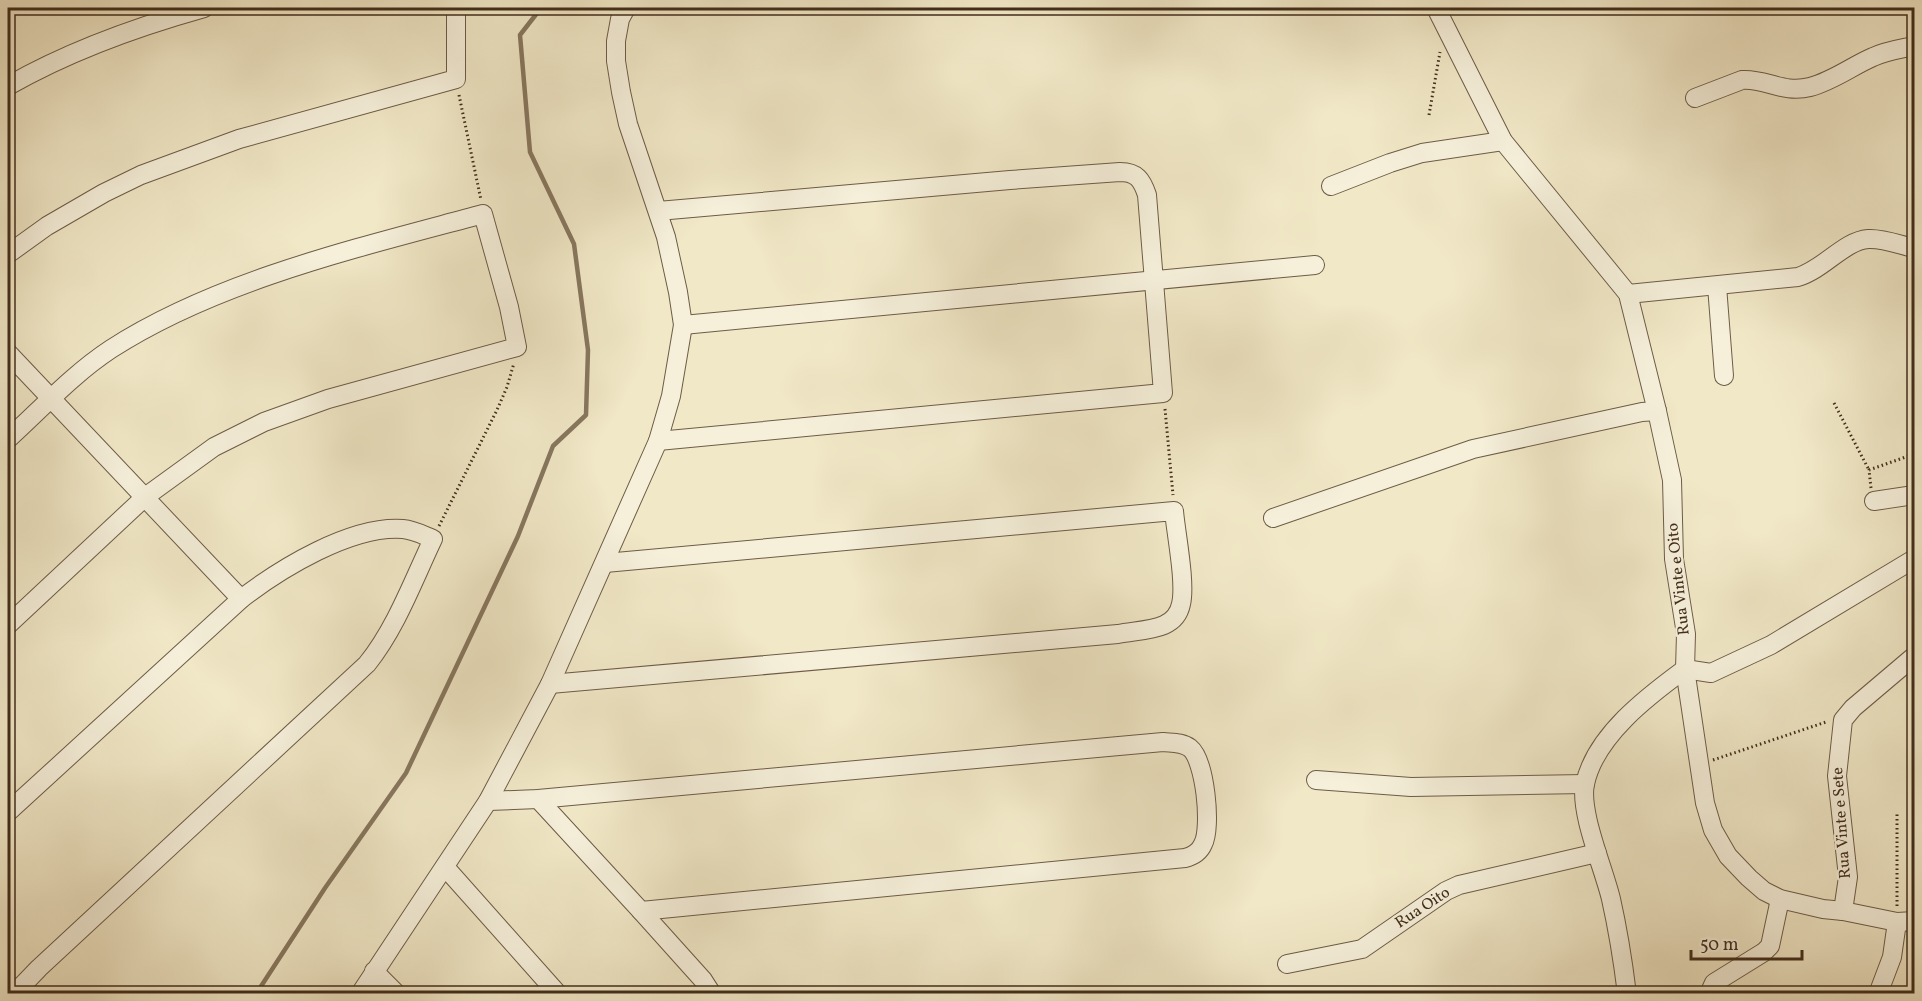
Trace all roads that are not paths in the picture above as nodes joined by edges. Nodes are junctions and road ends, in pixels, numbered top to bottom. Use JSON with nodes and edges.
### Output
{"nodes":[{"id":1,"x":204,"y":8,"type":"edge"},
{"id":2,"x":456,"y":8,"type":"edge"},
{"id":3,"x":626,"y":8,"type":"edge"},
{"id":4,"x":1436,"y":8,"type":"edge"},
{"id":5,"x":1914,"y":43,"type":"edge"},
{"id":6,"x":8,"y":86,"type":"edge"},
{"id":7,"x":1695,"y":98,"type":"dead end"},
{"id":8,"x":1503,"y":141,"type":"junction"},
{"id":9,"x":1331,"y":186,"type":"dead end"},
{"id":10,"x":658,"y":211,"type":"junction"},
{"id":11,"x":1914,"y":248,"type":"edge"},
{"id":12,"x":8,"y":254,"type":"edge"},
{"id":13,"x":1315,"y":265,"type":"dead end"},
{"id":14,"x":1155,"y":280,"type":"junction"},
{"id":15,"x":1717,"y":286,"type":"junction"},
{"id":16,"x":1628,"y":294,"type":"junction"},
{"id":17,"x":683,"y":325,"type":"junction"},
{"id":18,"x":8,"y":353,"type":"edge"},
{"id":19,"x":1724,"y":376,"type":"dead end"},
{"id":20,"x":52,"y":399,"type":"junction"},
{"id":21,"x":1657,"y":411,"type":"junction"},
{"id":22,"x":8,"y":439,"type":"edge"},
{"id":23,"x":658,"y":441,"type":"junction"},
{"id":24,"x":1914,"y":495,"type":"edge"},
{"id":25,"x":145,"y":497,"type":"junction"},
{"id":26,"x":1874,"y":501,"type":"road end"},
{"id":27,"x":1273,"y":518,"type":"dead end"},
{"id":28,"x":1914,"y":559,"type":"edge"},
{"id":29,"x":604,"y":563,"type":"junction"},
{"id":30,"x":241,"y":599,"type":"junction"},
{"id":31,"x":8,"y":625,"type":"edge"},
{"id":32,"x":1914,"y":659,"type":"edge"},
{"id":33,"x":1685,"y":669,"type":"junction"},
{"id":34,"x":550,"y":684,"type":"junction"},
{"id":35,"x":1316,"y":780,"type":"dead end"},
{"id":36,"x":1585,"y":784,"type":"junction"},
{"id":37,"x":538,"y":799,"type":"junction"},
{"id":38,"x":488,"y":801,"type":"junction"},
{"id":39,"x":8,"y":812,"type":"edge"},
{"id":40,"x":1597,"y":853,"type":"junction"},
{"id":41,"x":445,"y":867,"type":"junction"},
{"id":42,"x":1780,"y":899,"type":"junction"},
{"id":43,"x":641,"y":911,"type":"junction"},
{"id":44,"x":1843,"y":911,"type":"junction"},
{"id":45,"x":1906,"y":921,"type":"edge"},
{"id":46,"x":1287,"y":964,"type":"dead end"},
{"id":47,"x":374,"y":971,"type":"junction"},
{"id":48,"x":14,"y":993,"type":"edge"},
{"id":49,"x":360,"y":993,"type":"edge"},
{"id":50,"x":397,"y":993,"type":"edge"},
{"id":51,"x":558,"y":993,"type":"edge"},
{"id":52,"x":712,"y":993,"type":"edge"},
{"id":53,"x":1627,"y":993,"type":"edge"},
{"id":54,"x":1708,"y":993,"type":"edge"},
{"id":55,"x":1878,"y":993,"type":"edge"}],
"edges":[{"from":1,"to":6,"type":"street"},
{"from":2,"to":12,"type":"street"},
{"from":3,"to":10,"type":"street"},
{"from":4,"to":8,"type":"street","name":"Rua Vinte e Oito"},
{"from":5,"to":7,"type":"street"},
{"from":8,"to":9,"type":"street"},
{"from":8,"to":16,"type":"street","name":"Rua Vinte e Oito"},
{"from":10,"to":14,"type":"street"},
{"from":10,"to":17,"type":"street"},
{"from":11,"to":15,"type":"street"},
{"from":13,"to":14,"type":"street"},
{"from":14,"to":17,"type":"street"},
{"from":14,"to":23,"type":"street"},
{"from":15,"to":16,"type":"street"},
{"from":15,"to":19,"type":"street"},
{"from":16,"to":21,"type":"street","name":"Rua Vinte e Oito"},
{"from":17,"to":23,"type":"street"},
{"from":18,"to":20,"type":"street"},
{"from":20,"to":22,"type":"street"},
{"from":20,"to":25,"type":"street"},
{"from":20,"to":25,"type":"street"},
{"from":21,"to":27,"type":"street"},
{"from":21,"to":33,"type":"street","name":"Rua Vinte e Oito"},
{"from":23,"to":29,"type":"street"},
{"from":24,"to":26,"type":"street"},
{"from":25,"to":30,"type":"street"},
{"from":25,"to":31,"type":"street"},
{"from":28,"to":33,"type":"street"},
{"from":29,"to":34,"type":"street"},
{"from":29,"to":34,"type":"street"},
{"from":30,"to":39,"type":"street"},
{"from":30,"to":48,"type":"street"},
{"from":32,"to":44,"type":"street","name":"Rua Vinte e Sete"},
{"from":33,"to":36,"type":"street"},
{"from":33,"to":42,"type":"street","name":"Rua Vinte e Oito"},
{"from":34,"to":38,"type":"street"},
{"from":35,"to":36,"type":"street"},
{"from":36,"to":40,"type":"street"},
{"from":37,"to":38,"type":"street"},
{"from":37,"to":43,"type":"street"},
{"from":37,"to":43,"type":"street"},
{"from":38,"to":41,"type":"street"},
{"from":40,"to":46,"type":"street","name":"Rua Oito"},
{"from":40,"to":53,"type":"street"},
{"from":41,"to":47,"type":"street"},
{"from":41,"to":51,"type":"street"},
{"from":42,"to":44,"type":"street","name":"Rua Vinte e Oito"},
{"from":42,"to":54,"type":"street"},
{"from":43,"to":52,"type":"street"},
{"from":44,"to":45,"type":"street","name":"Rua Vinte e Oito"},
{"from":45,"to":55,"type":"street"},
{"from":47,"to":49,"type":"street"},
{"from":47,"to":50,"type":"street"}]}
